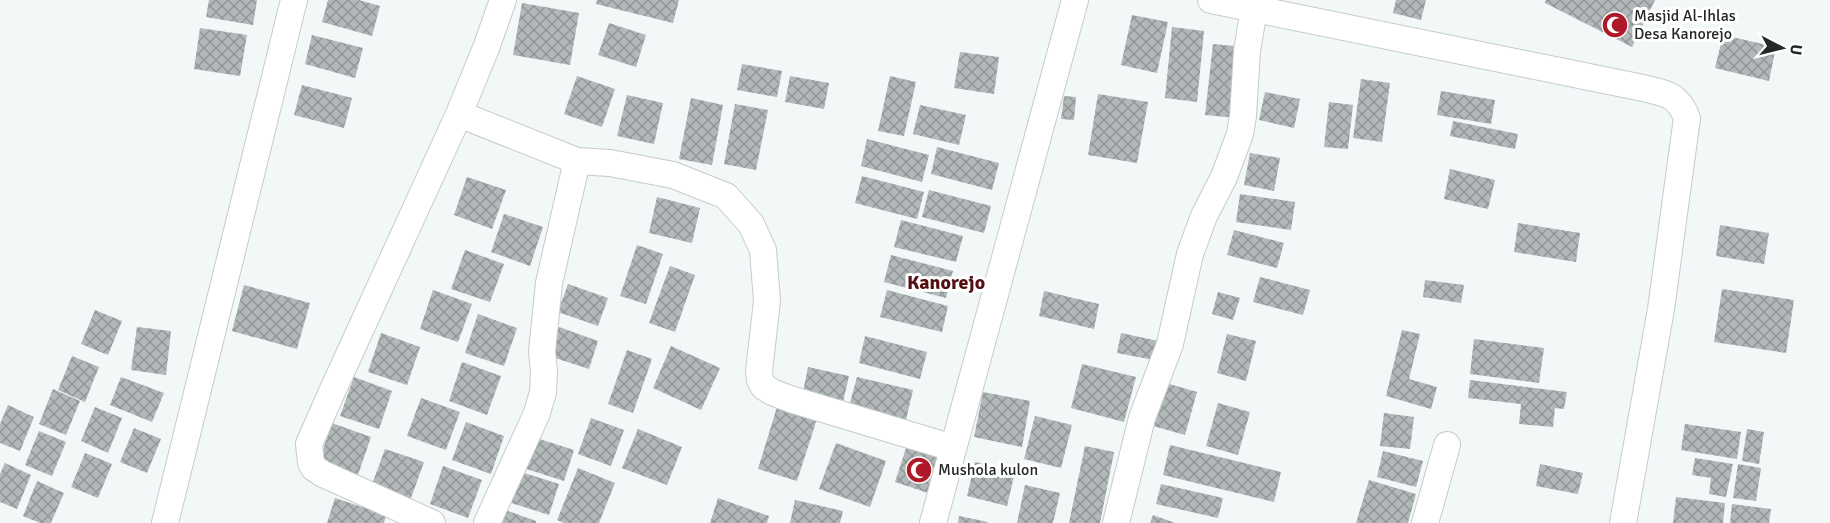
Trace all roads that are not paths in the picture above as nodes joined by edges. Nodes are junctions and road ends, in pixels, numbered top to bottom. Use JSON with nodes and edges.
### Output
{"nodes":[{"id":1,"x":294,"y":0,"type":"edge"},
{"id":2,"x":502,"y":0,"type":"edge"},
{"id":3,"x":1075,"y":0,"type":"edge"},
{"id":4,"x":1211,"y":0,"type":"edge"},
{"id":5,"x":1254,"y":9,"type":"junction"},
{"id":6,"x":459,"y":114,"type":"junction"},
{"id":7,"x":578,"y":161,"type":"junction"},
{"id":8,"x":1447,"y":445,"type":"dead end"},
{"id":9,"x":953,"y":448,"type":"junction"},
{"id":10,"x":165,"y":523,"type":"edge"},
{"id":11,"x":432,"y":523,"type":"edge"},
{"id":12,"x":487,"y":523,"type":"edge"},
{"id":13,"x":933,"y":523,"type":"edge"},
{"id":14,"x":1116,"y":523,"type":"edge"},
{"id":15,"x":1425,"y":523,"type":"edge"},
{"id":16,"x":1623,"y":523,"type":"edge"}],
"edges":[{"from":1,"to":10,"type":"street"},
{"from":2,"to":6,"type":"street"},
{"from":3,"to":9,"type":"street"},
{"from":4,"to":5,"type":"street"},
{"from":5,"to":14,"type":"street"},
{"from":5,"to":16,"type":"street"},
{"from":6,"to":7,"type":"street"},
{"from":6,"to":11,"type":"street"},
{"from":7,"to":9,"type":"street"},
{"from":7,"to":12,"type":"street"},
{"from":8,"to":15,"type":"street"},
{"from":9,"to":13,"type":"street"}]}
